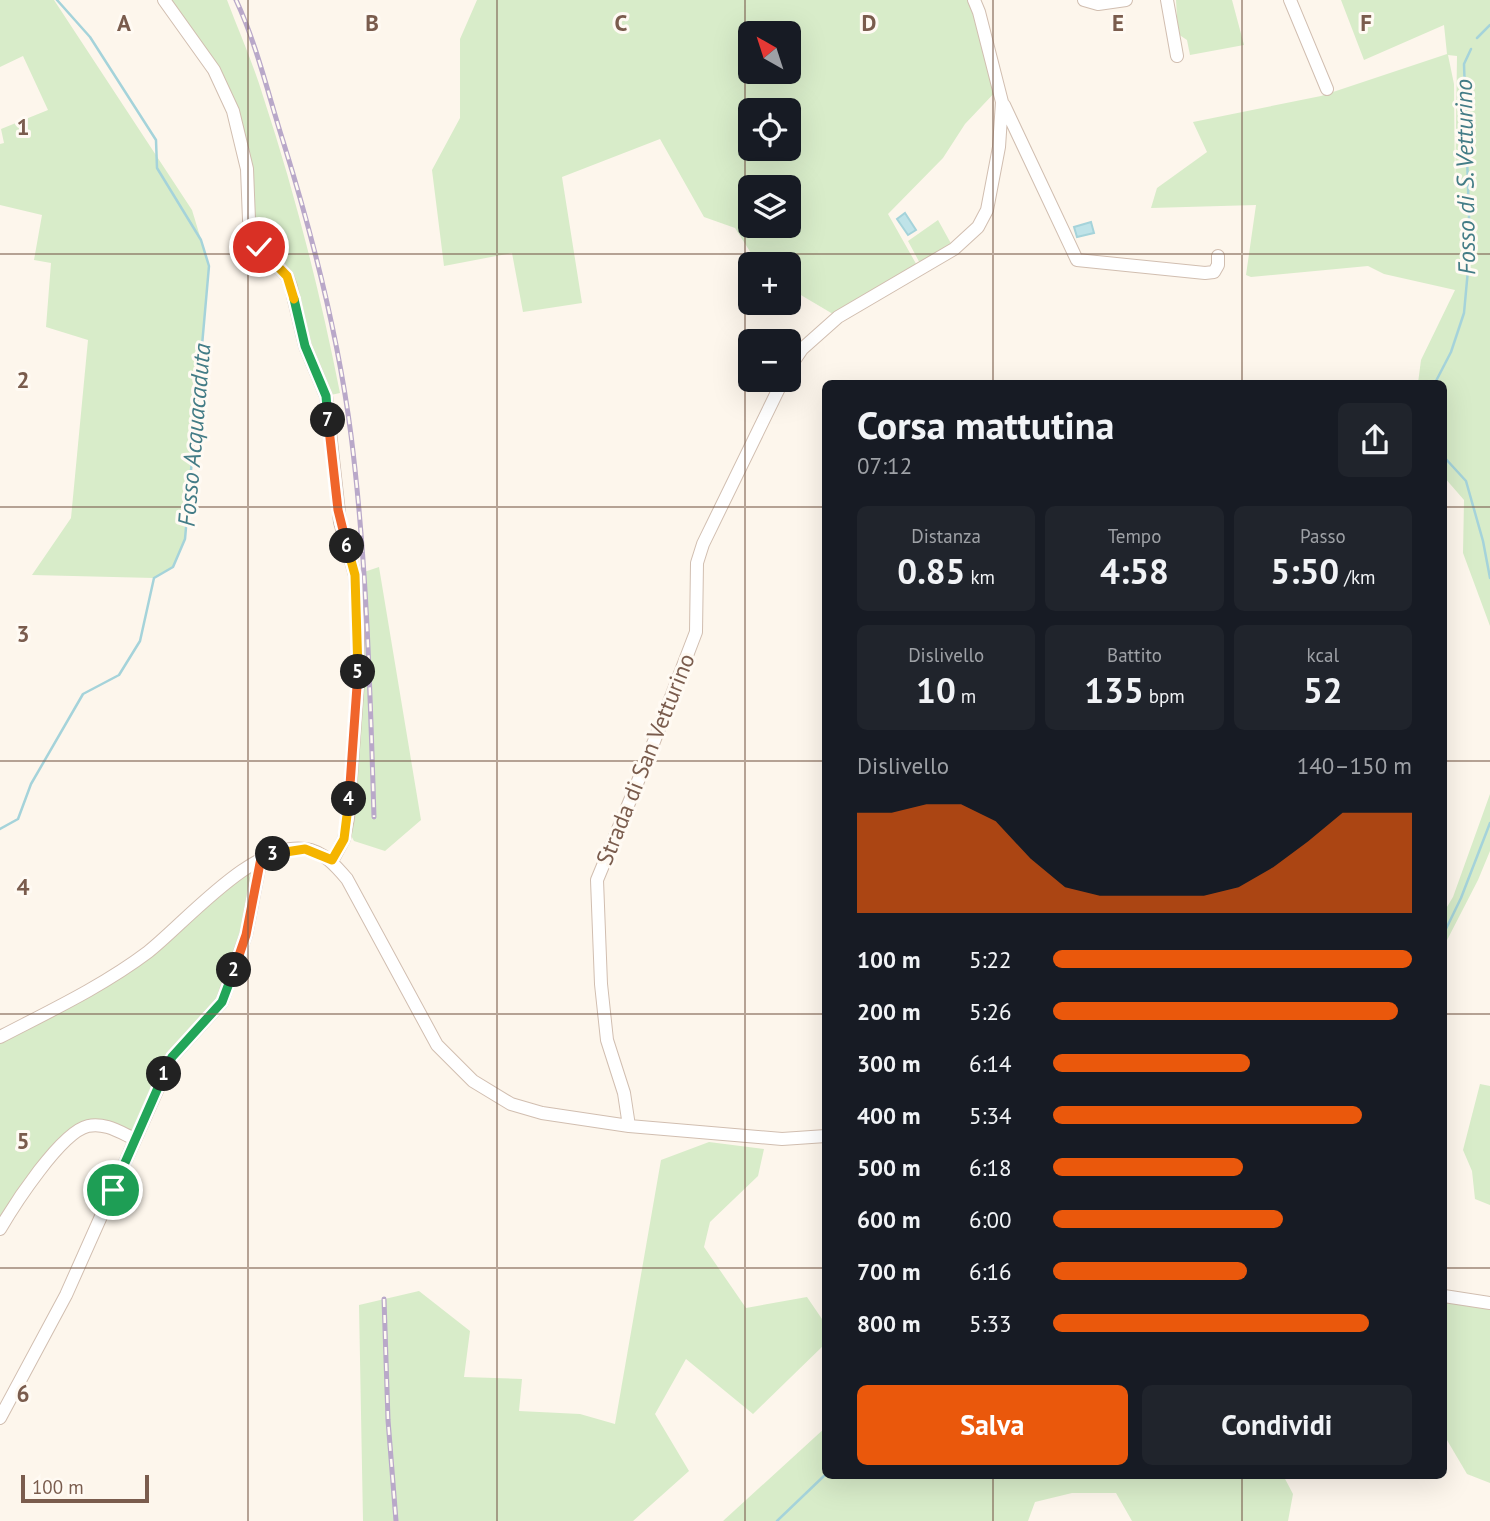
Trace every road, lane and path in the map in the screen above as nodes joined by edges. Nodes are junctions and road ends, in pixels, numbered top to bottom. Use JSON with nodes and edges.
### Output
{"nodes":[{"id":1,"x":164,"y":0,"type":"edge"},
{"id":2,"x":974,"y":0,"type":"edge"},
{"id":3,"x":1083,"y":0,"type":"edge"},
{"id":4,"x":1126,"y":0,"type":"edge"},
{"id":5,"x":1167,"y":0,"type":"edge"},
{"id":6,"x":1290,"y":0,"type":"edge"},
{"id":7,"x":1177,"y":56,"type":"dead end"},
{"id":8,"x":1327,"y":89,"type":"dead end"},
{"id":9,"x":1002,"y":102,"type":"junction"},
{"id":10,"x":1218,"y":256,"type":"dead end"},
{"id":11,"x":801,"y":350,"type":"edge"},
{"id":12,"x":777,"y":392,"type":"edge"},
{"id":13,"x":261,"y":858,"type":"junction"},
{"id":14,"x":332,"y":860,"type":"junction"},
{"id":15,"x":0,"y":1037,"type":"edge"},
{"id":16,"x":629,"y":1126,"type":"junction"},
{"id":17,"x":822,"y":1136,"type":"edge"},
{"id":18,"x":135,"y":1139,"type":"junction"},
{"id":19,"x":0,"y":1229,"type":"edge"},
{"id":20,"x":1447,"y":1296,"type":"edge"},
{"id":21,"x":1490,"y":1303,"type":"edge"},
{"id":22,"x":0,"y":1418,"type":"edge"}],
"edges":[{"from":1,"to":14,"type":"street"},
{"from":2,"to":9,"type":"street"},
{"from":3,"to":4,"type":"street"},
{"from":5,"to":7,"type":"street"},
{"from":6,"to":8,"type":"street"},
{"from":9,"to":10,"type":"street"},
{"from":9,"to":11,"type":"street"},
{"from":12,"to":16,"type":"street","name":"Strada di San Vetturino"},
{"from":13,"to":14,"type":"street"},
{"from":13,"to":15,"type":"street"},
{"from":13,"to":18,"type":"street"},
{"from":14,"to":16,"type":"street"},
{"from":16,"to":17,"type":"street"},
{"from":18,"to":19,"type":"street"},
{"from":18,"to":22,"type":"street"},
{"from":20,"to":21,"type":"street"}]}
